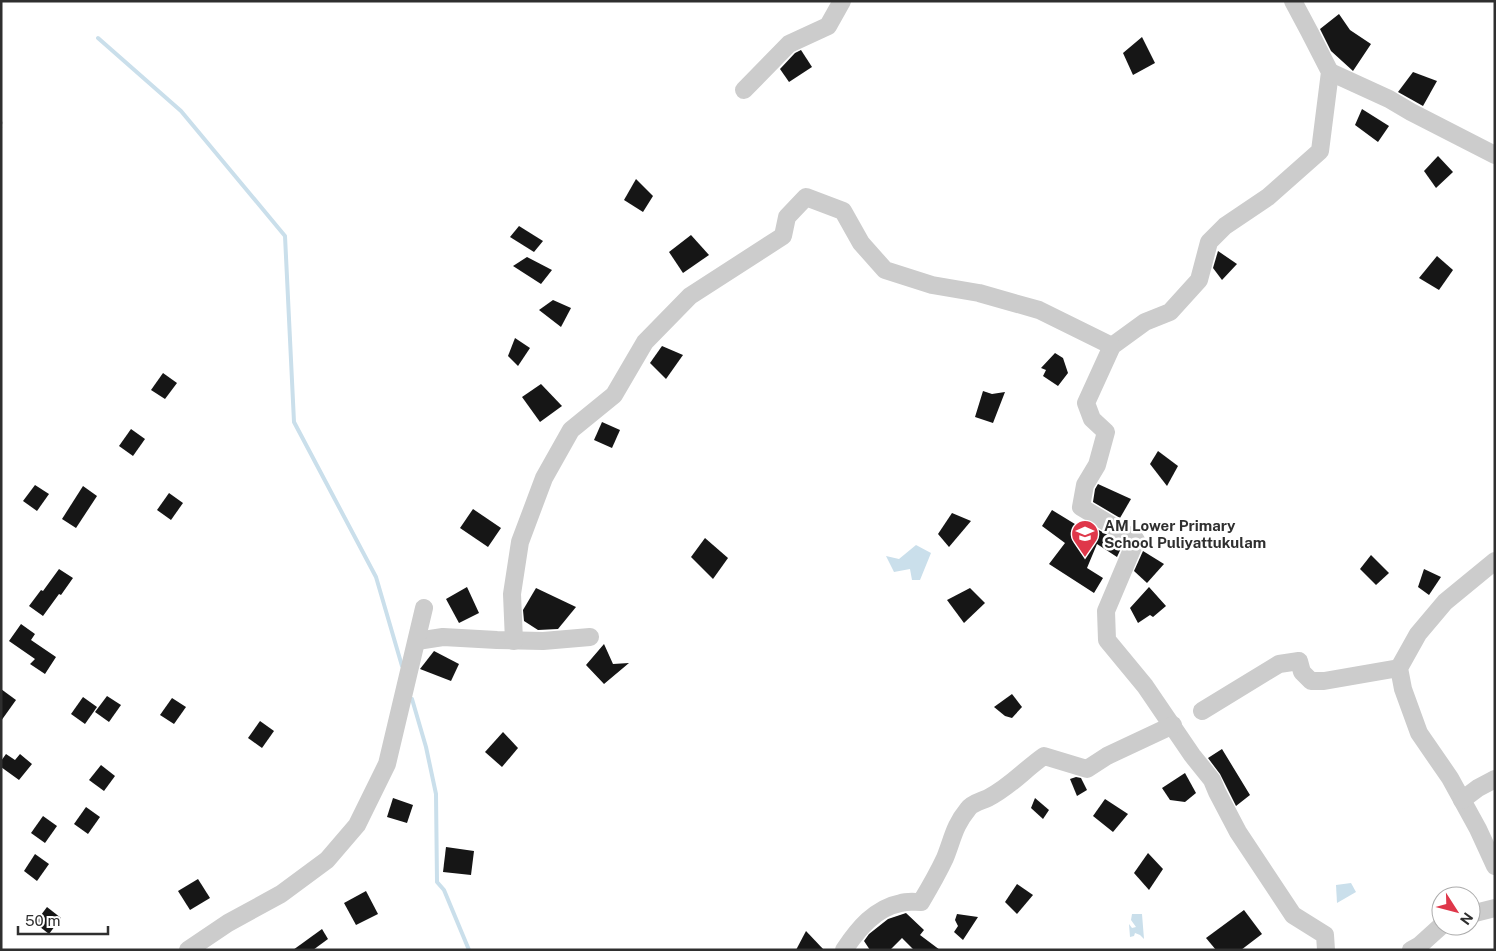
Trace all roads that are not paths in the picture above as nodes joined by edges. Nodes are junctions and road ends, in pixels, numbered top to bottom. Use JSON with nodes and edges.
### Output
{"nodes":[{"id":1,"x":842,"y":1,"type":"edge"},
{"id":2,"x":1297,"y":4,"type":"edge"},
{"id":3,"x":1330,"y":72,"type":"junction"},
{"id":4,"x":744,"y":90,"type":"dead end"},
{"id":5,"x":1495,"y":155,"type":"edge"},
{"id":6,"x":1112,"y":346,"type":"junction"},
{"id":7,"x":1495,"y":561,"type":"edge"},
{"id":8,"x":424,"y":608,"type":"dead end"},
{"id":9,"x":590,"y":637,"type":"dead end"},
{"id":10,"x":514,"y":640,"type":"junction"},
{"id":11,"x":417,"y":641,"type":"junction"},
{"id":12,"x":1399,"y":668,"type":"junction"},
{"id":13,"x":1202,"y":711,"type":"dead end"},
{"id":14,"x":1173,"y":725,"type":"junction"},
{"id":15,"x":1495,"y":779,"type":"edge"},
{"id":16,"x":1462,"y":800,"type":"junction"},
{"id":17,"x":1495,"y":866,"type":"edge"},
{"id":18,"x":1495,"y":908,"type":"edge"},
{"id":19,"x":1481,"y":912,"type":"edge"},
{"id":20,"x":1431,"y":935,"type":"edge"},
{"id":21,"x":188,"y":950,"type":"edge"},
{"id":22,"x":844,"y":950,"type":"edge"},
{"id":23,"x":1326,"y":950,"type":"edge"},
{"id":24,"x":1411,"y":950,"type":"edge"}],
"edges":[{"from":1,"to":4,"type":"street"},
{"from":2,"to":3,"type":"street"},
{"from":3,"to":5,"type":"street"},
{"from":3,"to":6,"type":"street"},
{"from":6,"to":10,"type":"street"},
{"from":6,"to":14,"type":"street"},
{"from":7,"to":12,"type":"street"},
{"from":8,"to":11,"type":"street"},
{"from":9,"to":10,"type":"street"},
{"from":10,"to":11,"type":"street"},
{"from":11,"to":21,"type":"street"},
{"from":12,"to":13,"type":"street"},
{"from":12,"to":16,"type":"street"},
{"from":14,"to":22,"type":"street"},
{"from":14,"to":23,"type":"street"},
{"from":15,"to":16,"type":"street"},
{"from":16,"to":17,"type":"street"},
{"from":18,"to":19,"type":"street"},
{"from":20,"to":24,"type":"street"}]}
